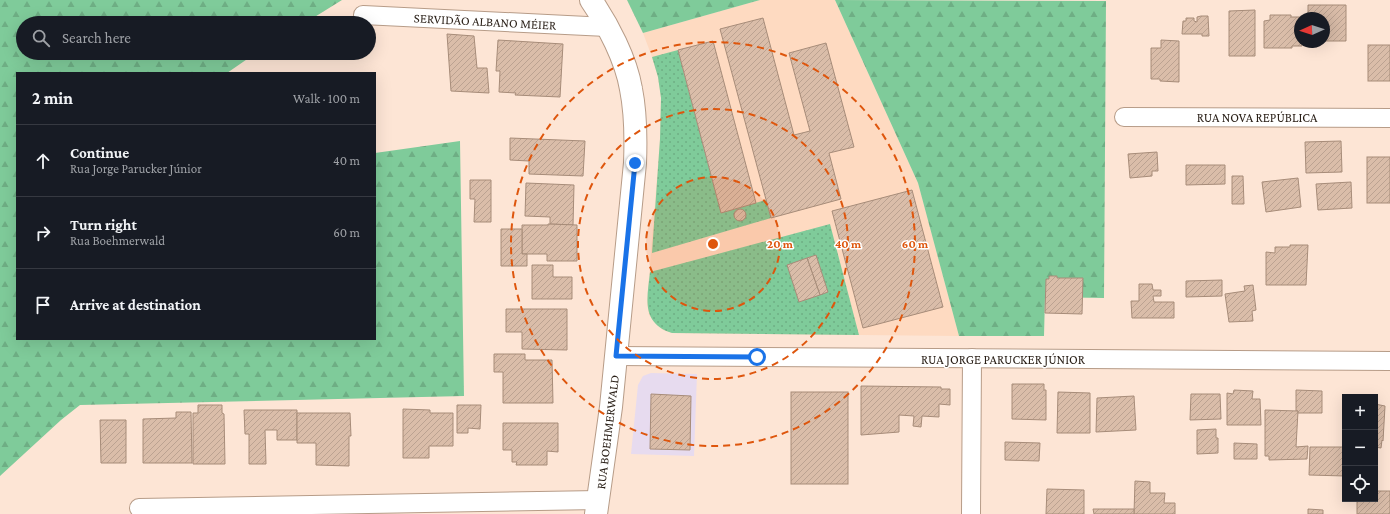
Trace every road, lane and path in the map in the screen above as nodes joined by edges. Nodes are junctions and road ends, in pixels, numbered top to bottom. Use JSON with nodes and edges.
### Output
{"nodes":[{"id":1,"x":590,"y":0,"type":"edge"},
{"id":2,"x":364,"y":15,"type":"dead end"},
{"id":3,"x":607,"y":27,"type":"junction"},
{"id":4,"x":1124,"y":117,"type":"dead end"},
{"id":5,"x":1390,"y":118,"type":"edge"},
{"id":6,"x":616,"y":356,"type":"junction"},
{"id":7,"x":972,"y":358,"type":"junction"},
{"id":8,"x":1390,"y":361,"type":"edge"},
{"id":9,"x":597,"y":507,"type":"edge"},
{"id":10,"x":139,"y":508,"type":"dead end"},
{"id":11,"x":970,"y":514,"type":"edge"}],
"edges":[{"from":1,"to":3,"type":"main road","name":"RUA BOEHMERWALD"},
{"from":2,"to":3,"type":"street","name":"SERVIDÃO ALBANO MÉIER"},
{"from":3,"to":6,"type":"main road","name":"RUA BOEHMERWALD"},
{"from":4,"to":5,"type":"street","name":"RUA NOVA REPÚBLICA"},
{"from":6,"to":7,"type":"street","name":"RUA JORGE PARUCKER JÚNIOR"},
{"from":6,"to":9,"type":"main road","name":"RUA BOEHMERWALD"},
{"from":7,"to":8,"type":"street","name":"RUA JORGE PARUCKER JÚNIOR"},
{"from":7,"to":11,"type":"street"},
{"from":9,"to":10,"type":"street"}]}
